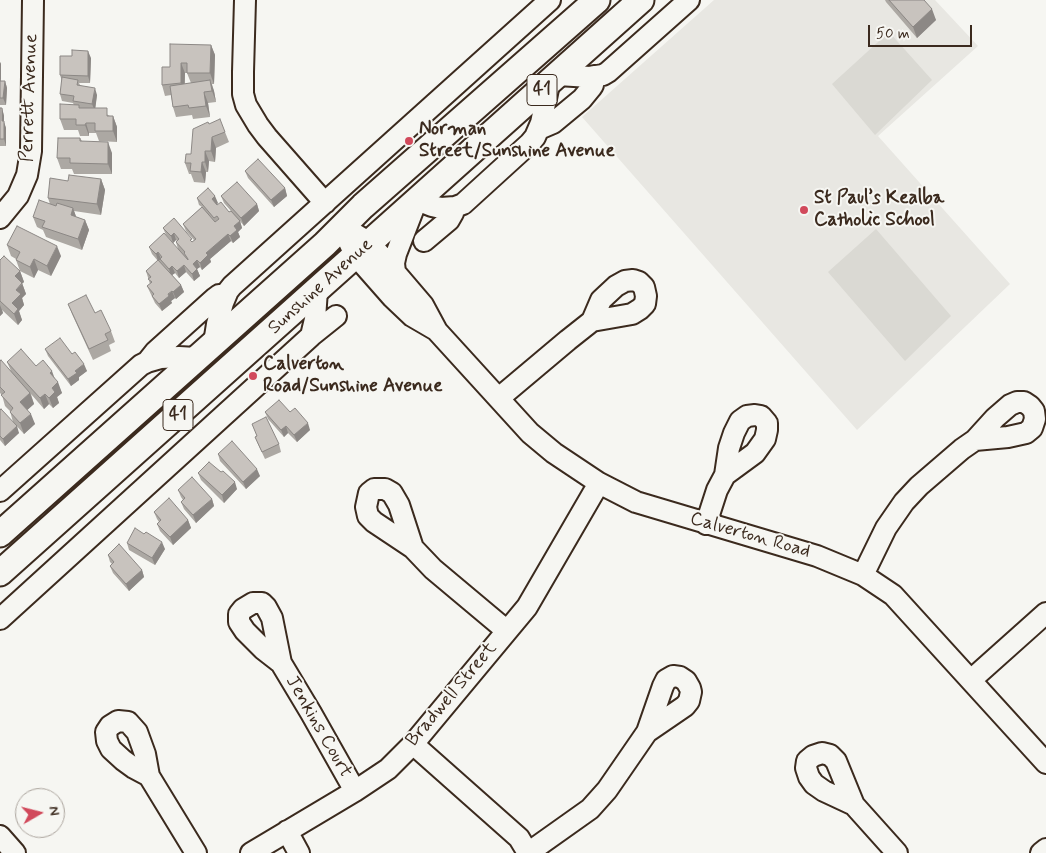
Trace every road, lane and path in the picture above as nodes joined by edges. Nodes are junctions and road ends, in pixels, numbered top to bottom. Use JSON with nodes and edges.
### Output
{"nodes":[{"id":1,"x":33,"y":0,"type":"edge"},
{"id":2,"x":245,"y":0,"type":"edge"},
{"id":3,"x":550,"y":0,"type":"edge"},
{"id":4,"x":597,"y":0,"type":"edge"},
{"id":5,"x":642,"y":0,"type":"edge"},
{"id":6,"x":689,"y":0,"type":"edge"},
{"id":7,"x":594,"y":76,"type":"junction"},
{"id":8,"x":553,"y":80,"type":"junction"},
{"id":9,"x":539,"y":129,"type":"junction"},
{"id":10,"x":417,"y":200,"type":"junction"},
{"id":11,"x":326,"y":204,"type":"junction"},
{"id":12,"x":455,"y":207,"type":"junction"},
{"id":13,"x":0,"y":218,"type":"edge"},
{"id":14,"x":342,"y":226,"type":"junction"},
{"id":15,"x":424,"y":241,"type":"dead end"},
{"id":16,"x":362,"y":249,"type":"junction"},
{"id":17,"x":395,"y":272,"type":"junction"},
{"id":18,"x":317,"y":290,"type":"junction"},
{"id":19,"x":226,"y":295,"type":"junction"},
{"id":20,"x":336,"y":316,"type":"dead end"},
{"id":21,"x":592,"y":321,"type":"dead end"},
{"id":22,"x":438,"y":331,"type":"junction"},
{"id":23,"x":311,"y":336,"type":"junction"},
{"id":24,"x":205,"y":350,"type":"junction"},
{"id":25,"x":147,"y":362,"type":"junction"},
{"id":26,"x":499,"y":398,"type":"junction"},
{"id":27,"x":975,"y":440,"type":"dead end"},
{"id":28,"x":725,"y":475,"type":"dead end"},
{"id":29,"x":599,"y":483,"type":"junction"},
{"id":30,"x":0,"y":491,"type":"edge"},
{"id":31,"x":706,"y":524,"type":"junction"},
{"id":32,"x":0,"y":534,"type":"edge"},
{"id":33,"x":413,"y":548,"type":"dead end"},
{"id":34,"x":0,"y":573,"type":"edge"},
{"id":35,"x":863,"y":575,"type":"junction"},
{"id":36,"x":1046,"y":612,"type":"edge"},
{"id":37,"x":0,"y":619,"type":"edge"},
{"id":38,"x":507,"y":631,"type":"junction"},
{"id":39,"x":281,"y":663,"type":"dead end"},
{"id":40,"x":971,"y":680,"type":"junction"},
{"id":41,"x":647,"y":732,"type":"dead end"},
{"id":42,"x":412,"y":744,"type":"junction"},
{"id":43,"x":1046,"y":764,"type":"edge"},
{"id":44,"x":149,"y":776,"type":"dead end"},
{"id":45,"x":355,"y":791,"type":"junction"},
{"id":46,"x":854,"y":805,"type":"dead end"},
{"id":47,"x":287,"y":831,"type":"junction"},
{"id":48,"x":1046,"y":849,"type":"edge"},
{"id":49,"x":196,"y":853,"type":"edge"},
{"id":50,"x":251,"y":853,"type":"edge"},
{"id":51,"x":299,"y":853,"type":"edge"},
{"id":52,"x":528,"y":853,"type":"edge"},
{"id":53,"x":897,"y":853,"type":"edge"},
{"id":54,"x":1041,"y":853,"type":"edge"}],
"edges":[{"from":1,"to":13,"type":"street","name":"Perrett Avenue"},
{"from":2,"to":11,"type":"street"},
{"from":3,"to":11,"type":"street"},
{"from":4,"to":14,"type":"main road","name":"Sunshine Avenue","number":"41"},
{"from":5,"to":8,"type":"main road","name":"Sunshine Avenue","number":"41"},
{"from":6,"to":7,"type":"street"},
{"from":7,"to":8,"type":"street"},
{"from":7,"to":9,"type":"street"},
{"from":8,"to":9,"type":"street"},
{"from":8,"to":10,"type":"main road","name":"Sunshine Avenue","number":"41"},
{"from":9,"to":12,"type":"street"},
{"from":10,"to":12,"type":"street"},
{"from":10,"to":16,"type":"main road","name":"Sunshine Avenue","number":"41"},
{"from":10,"to":17,"type":"street"},
{"from":11,"to":19,"type":"street"},
{"from":12,"to":15,"type":"street"},
{"from":14,"to":16,"type":"street","name":"Calverton Road"},
{"from":14,"to":24,"type":"main road","name":"Sunshine Avenue","number":"41"},
{"from":16,"to":17,"type":"street","name":"Calverton Road"},
{"from":16,"to":18,"type":"main road","name":"Sunshine Avenue","number":"41"},
{"from":16,"to":22,"type":"street","name":"Calverton Road"},
{"from":17,"to":22,"type":"street","name":"Calverton Road"},
{"from":18,"to":23,"type":"street"},
{"from":18,"to":34,"type":"main road","name":"Sunshine Avenue","number":"41"},
{"from":19,"to":24,"type":"street"},
{"from":19,"to":25,"type":"street"},
{"from":20,"to":23,"type":"street"},
{"from":21,"to":26,"type":"street"},
{"from":22,"to":26,"type":"street","name":"Calverton Road"},
{"from":23,"to":37,"type":"street"},
{"from":24,"to":25,"type":"street"},
{"from":24,"to":32,"type":"main road","name":"Sunshine Avenue","number":"41"},
{"from":25,"to":30,"type":"street"},
{"from":26,"to":29,"type":"street","name":"Calverton Road"},
{"from":27,"to":35,"type":"street"},
{"from":28,"to":31,"type":"street"},
{"from":29,"to":31,"type":"street","name":"Calverton Road"},
{"from":29,"to":38,"type":"street","name":"Bradwell Street"},
{"from":31,"to":35,"type":"street","name":"Calverton Road"},
{"from":33,"to":38,"type":"street"},
{"from":35,"to":40,"type":"street","name":"Calverton Road"},
{"from":36,"to":40,"type":"street"},
{"from":38,"to":42,"type":"street","name":"Bradwell Street"},
{"from":39,"to":45,"type":"street","name":"Jenkins Court"},
{"from":40,"to":43,"type":"street","name":"Calverton Road"},
{"from":41,"to":52,"type":"street"},
{"from":42,"to":45,"type":"street","name":"Bradwell Street"},
{"from":42,"to":52,"type":"street"},
{"from":44,"to":49,"type":"street"},
{"from":45,"to":47,"type":"street","name":"Bradwell Street"},
{"from":46,"to":53,"type":"street"},
{"from":47,"to":50,"type":"street","name":"Bradwell Street"},
{"from":47,"to":51,"type":"street"},
{"from":48,"to":54,"type":"street"}]}
